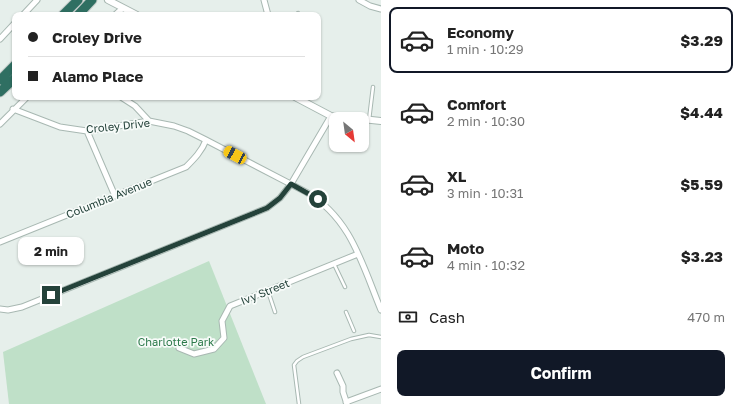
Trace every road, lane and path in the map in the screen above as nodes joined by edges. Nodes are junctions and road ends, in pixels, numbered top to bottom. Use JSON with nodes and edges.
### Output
{"nodes":[{"id":1,"x":37,"y":0,"type":"edge"},
{"id":2,"x":78,"y":0,"type":"edge"},
{"id":3,"x":108,"y":0,"type":"edge"},
{"id":4,"x":264,"y":0,"type":"edge"},
{"id":5,"x":359,"y":0,"type":"edge"},
{"id":6,"x":90,"y":2,"type":"edge"},
{"id":7,"x":123,"y":8,"type":"junction"},
{"id":8,"x":381,"y":8,"type":"edge"},
{"id":9,"x":26,"y":12,"type":"edge"},
{"id":10,"x":66,"y":12,"type":"edge"},
{"id":11,"x":81,"y":12,"type":"edge"},
{"id":12,"x":118,"y":12,"type":"edge"},
{"id":13,"x":131,"y":12,"type":"edge"},
{"id":14,"x":267,"y":12,"type":"edge"},
{"id":15,"x":12,"y":26,"type":"edge"},
{"id":16,"x":1,"y":35,"type":"edge"},
{"id":17,"x":12,"y":68,"type":"edge"},
{"id":18,"x":0,"y":80,"type":"edge"},
{"id":19,"x":12,"y":81,"type":"edge"},
{"id":20,"x":373,"y":87,"type":"dead end"},
{"id":21,"x":0,"y":92,"type":"edge"},
{"id":22,"x":24,"y":100,"type":"edge"},
{"id":23,"x":126,"y":100,"type":"edge"},
{"id":24,"x":301,"y":100,"type":"edge"},
{"id":25,"x":13,"y":109,"type":"junction"},
{"id":26,"x":329,"y":115,"type":"edge"},
{"id":27,"x":329,"y":119,"type":"edge"},
{"id":28,"x":369,"y":120,"type":"joint"},
{"id":29,"x":149,"y":121,"type":"junction"},
{"id":30,"x":381,"y":121,"type":"edge"},
{"id":31,"x":0,"y":124,"type":"edge"},
{"id":32,"x":87,"y":131,"type":"junction"},
{"id":33,"x":206,"y":140,"type":"junction"},
{"id":34,"x":291,"y":184,"type":"junction"},
{"id":35,"x":115,"y":196,"type":"junction"},
{"id":36,"x":0,"y":242,"type":"edge"},
{"id":37,"x":358,"y":254,"type":"junction"},
{"id":38,"x":334,"y":264,"type":"junction"},
{"id":39,"x":345,"y":287,"type":"dead end"},
{"id":40,"x":268,"y":291,"type":"junction"},
{"id":41,"x":0,"y":308,"type":"edge"},
{"id":42,"x":381,"y":310,"type":"edge"},
{"id":43,"x":275,"y":312,"type":"dead end"},
{"id":44,"x":346,"y":312,"type":"dead end"},
{"id":45,"x":354,"y":331,"type":"dead end"},
{"id":46,"x":381,"y":337,"type":"edge"},
{"id":47,"x":179,"y":348,"type":"dead end"},
{"id":48,"x":337,"y":373,"type":"dead end"},
{"id":49,"x":381,"y":389,"type":"edge"},
{"id":50,"x":347,"y":403,"type":"edge"},
{"id":51,"x":299,"y":404,"type":"edge"}],
"edges":[{"from":1,"to":9,"type":"street"},
{"from":2,"to":10,"type":"highway"},
{"from":3,"to":7,"type":"street"},
{"from":4,"to":14,"type":"street"},
{"from":5,"to":8,"type":"street"},
{"from":6,"to":11,"type":"highway"},
{"from":7,"to":12,"type":"street"},
{"from":7,"to":13,"type":"street"},
{"from":15,"to":16,"type":"street"},
{"from":17,"to":18,"type":"highway"},
{"from":19,"to":21,"type":"highway"},
{"from":20,"to":28,"type":"lane"},
{"from":22,"to":25,"type":"street"},
{"from":23,"to":29,"type":"street"},
{"from":24,"to":26,"type":"street"},
{"from":25,"to":31,"type":"street"},
{"from":25,"to":32,"type":"street","name":"Croley Drive"},
{"from":27,"to":34,"type":"street"},
{"from":28,"to":30,"type":"street"},
{"from":29,"to":32,"type":"street","name":"Croley Drive"},
{"from":29,"to":33,"type":"street","name":"Croley Drive"},
{"from":32,"to":35,"type":"street"},
{"from":33,"to":34,"type":"street","name":"Croley Drive"},
{"from":33,"to":35,"type":"street","name":"Columbia Avenue"},
{"from":34,"to":37,"type":"street","name":"Croley Drive"},
{"from":34,"to":41,"type":"street"},
{"from":35,"to":36,"type":"street","name":"Columbia Avenue"},
{"from":37,"to":38,"type":"street","name":"Ivy Street"},
{"from":37,"to":42,"type":"street","name":"Croley Drive"},
{"from":38,"to":39,"type":"lane"},
{"from":38,"to":40,"type":"street","name":"Ivy Street"},
{"from":40,"to":43,"type":"lane"},
{"from":40,"to":47,"type":"street","name":"Ivy Street"},
{"from":44,"to":45,"type":"lane"},
{"from":46,"to":51,"type":"lane"},
{"from":48,"to":50,"type":"street"},
{"from":49,"to":50,"type":"street"}]}
